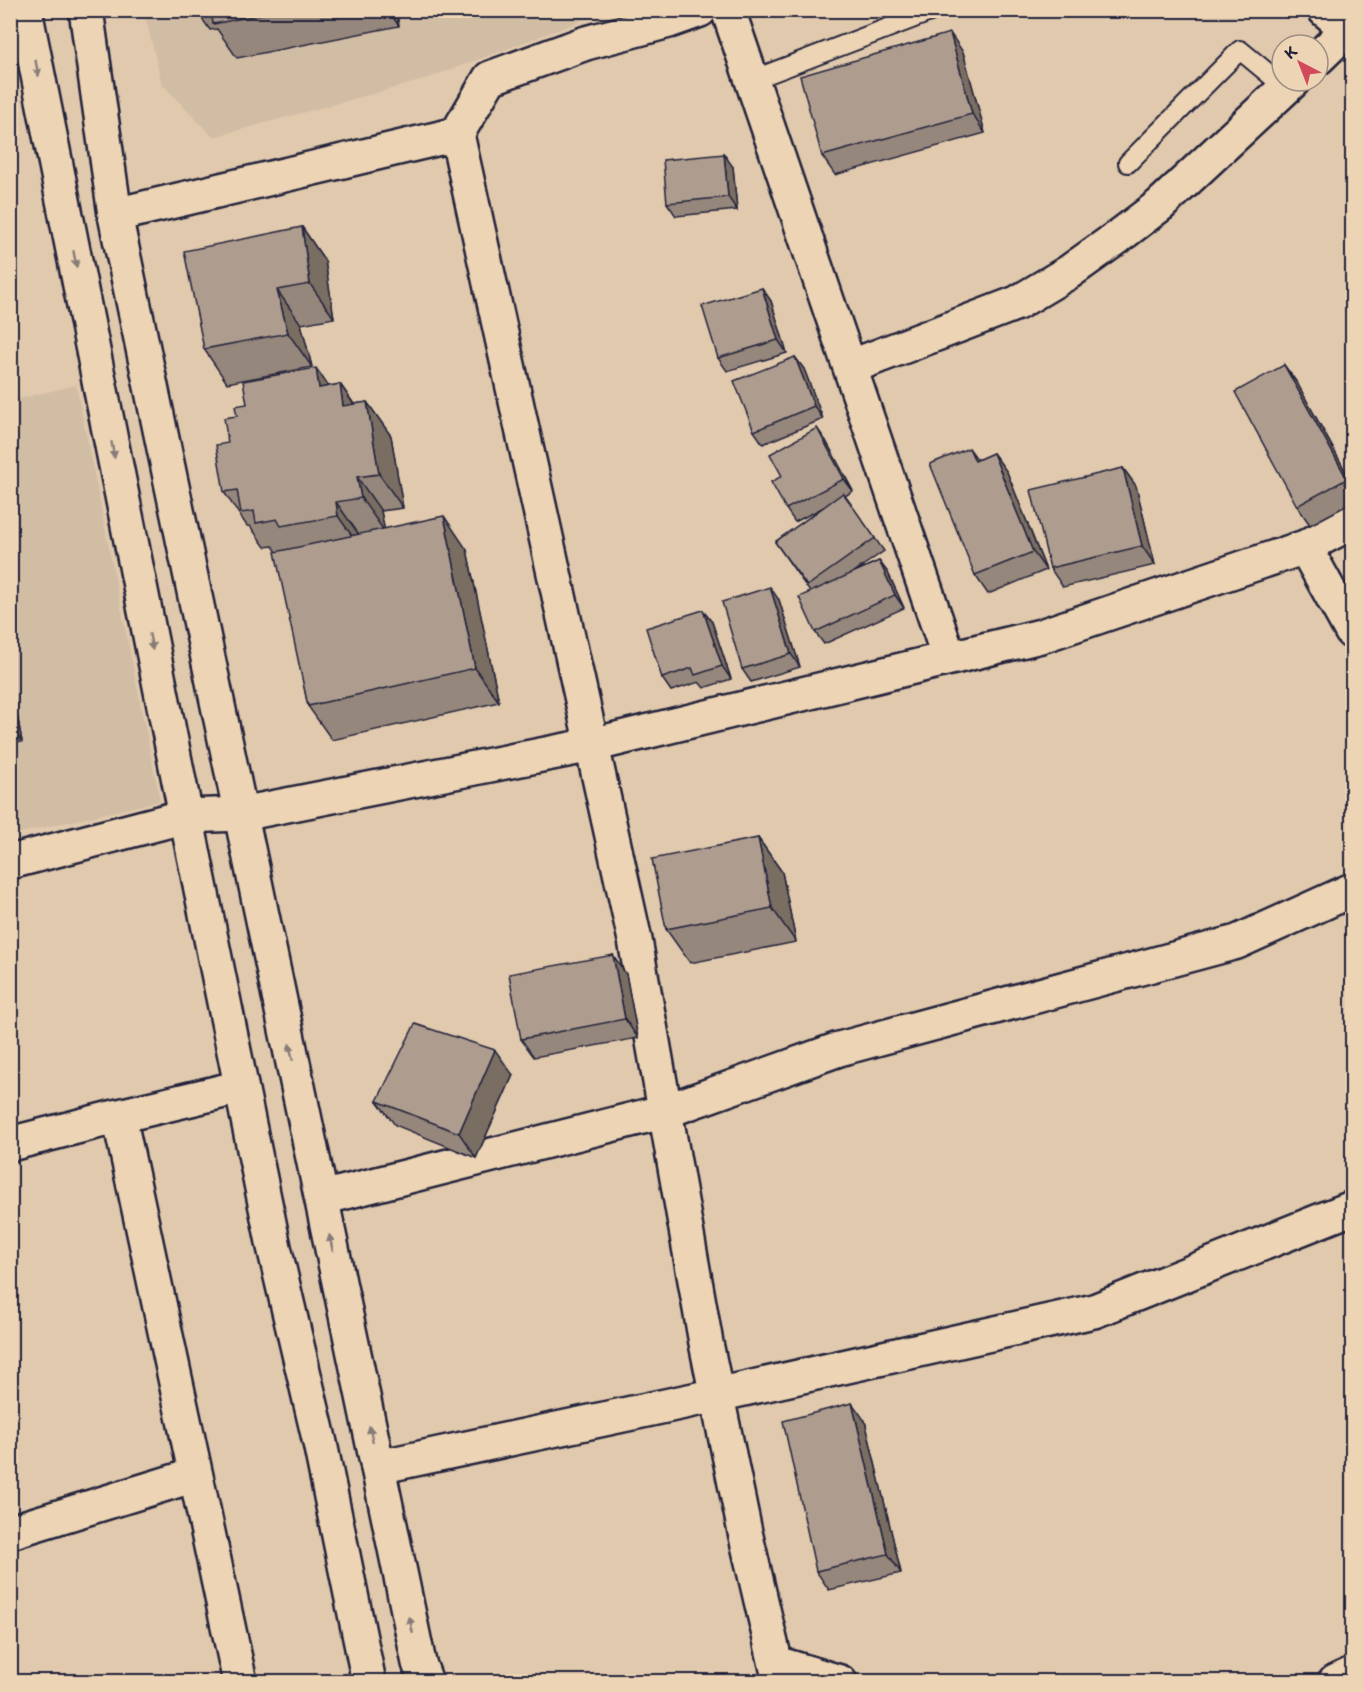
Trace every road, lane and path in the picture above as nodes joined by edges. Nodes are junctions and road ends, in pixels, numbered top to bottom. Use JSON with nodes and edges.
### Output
{"nodes":[{"id":1,"x":26,"y":10,"type":"edge"},
{"id":2,"x":86,"y":10,"type":"edge"},
{"id":3,"x":700,"y":10,"type":"edge"},
{"id":4,"x":728,"y":10,"type":"edge"},
{"id":5,"x":935,"y":10,"type":"edge"},
{"id":6,"x":1345,"y":24,"type":"edge"},
{"id":7,"x":1330,"y":43,"type":"edge"},
{"id":8,"x":1270,"y":71,"type":"edge"},
{"id":9,"x":752,"y":80,"type":"junction"},
{"id":10,"x":1280,"y":93,"type":"edge"},
{"id":11,"x":457,"y":134,"type":"junction"},
{"id":12,"x":1128,"y":163,"type":"dead end"},
{"id":13,"x":115,"y":215,"type":"junction"},
{"id":14,"x":850,"y":367,"type":"junction"},
{"id":15,"x":1353,"y":522,"type":"edge"},
{"id":16,"x":1305,"y":547,"type":"junction"},
{"id":17,"x":1353,"y":632,"type":"edge"},
{"id":18,"x":949,"y":658,"type":"junction"},
{"id":19,"x":592,"y":745,"type":"junction"},
{"id":20,"x":241,"y":814,"type":"junction"},
{"id":21,"x":186,"y":816,"type":"junction"},
{"id":22,"x":10,"y":862,"type":"edge"},
{"id":23,"x":1353,"y":890,"type":"edge"},
{"id":24,"x":241,"y":1087,"type":"junction"},
{"id":25,"x":666,"y":1111,"type":"junction"},
{"id":26,"x":119,"y":1116,"type":"junction"},
{"id":27,"x":10,"y":1144,"type":"edge"},
{"id":28,"x":322,"y":1198,"type":"junction"},
{"id":29,"x":1353,"y":1208,"type":"edge"},
{"id":30,"x":717,"y":1395,"type":"junction"},
{"id":31,"x":378,"y":1467,"type":"junction"},
{"id":32,"x":195,"y":1475,"type":"junction"},
{"id":33,"x":10,"y":1532,"type":"edge"},
{"id":34,"x":778,"y":1672,"type":"edge"},
{"id":35,"x":1353,"y":1674,"type":"edge"},
{"id":36,"x":240,"y":1682,"type":"edge"},
{"id":37,"x":369,"y":1682,"type":"edge"},
{"id":38,"x":426,"y":1682,"type":"edge"},
{"id":39,"x":840,"y":1682,"type":"edge"},
{"id":40,"x":1335,"y":1682,"type":"edge"}],
"edges":[{"from":1,"to":21,"type":"street","one_way":true},
{"from":2,"to":13,"type":"street"},
{"from":3,"to":11,"type":"street"},
{"from":4,"to":9,"type":"street"},
{"from":5,"to":9,"type":"lane"},
{"from":6,"to":7,"type":"street"},
{"from":8,"to":12,"type":"lane"},
{"from":9,"to":14,"type":"street"},
{"from":10,"to":14,"type":"street"},
{"from":11,"to":13,"type":"street"},
{"from":11,"to":19,"type":"street"},
{"from":13,"to":20,"type":"street"},
{"from":14,"to":18,"type":"street"},
{"from":15,"to":16,"type":"street"},
{"from":16,"to":17,"type":"street"},
{"from":16,"to":18,"type":"street"},
{"from":18,"to":19,"type":"street"},
{"from":19,"to":20,"type":"street"},
{"from":19,"to":25,"type":"street"},
{"from":20,"to":21,"type":"street"},
{"from":28,"to":20,"type":"street","one_way":true},
{"from":21,"to":22,"type":"street"},
{"from":21,"to":24,"type":"street"},
{"from":23,"to":25,"type":"street"},
{"from":24,"to":26,"type":"street"},
{"from":24,"to":37,"type":"street"},
{"from":25,"to":28,"type":"street"},
{"from":25,"to":30,"type":"street"},
{"from":26,"to":27,"type":"street"},
{"from":26,"to":32,"type":"street"},
{"from":31,"to":28,"type":"street","one_way":true},
{"from":29,"to":30,"type":"street"},
{"from":30,"to":31,"type":"street"},
{"from":30,"to":34,"type":"street"},
{"from":38,"to":31,"type":"street","one_way":true},
{"from":32,"to":33,"type":"street"},
{"from":32,"to":36,"type":"street"},
{"from":34,"to":39,"type":"street"},
{"from":35,"to":40,"type":"street"}]}
